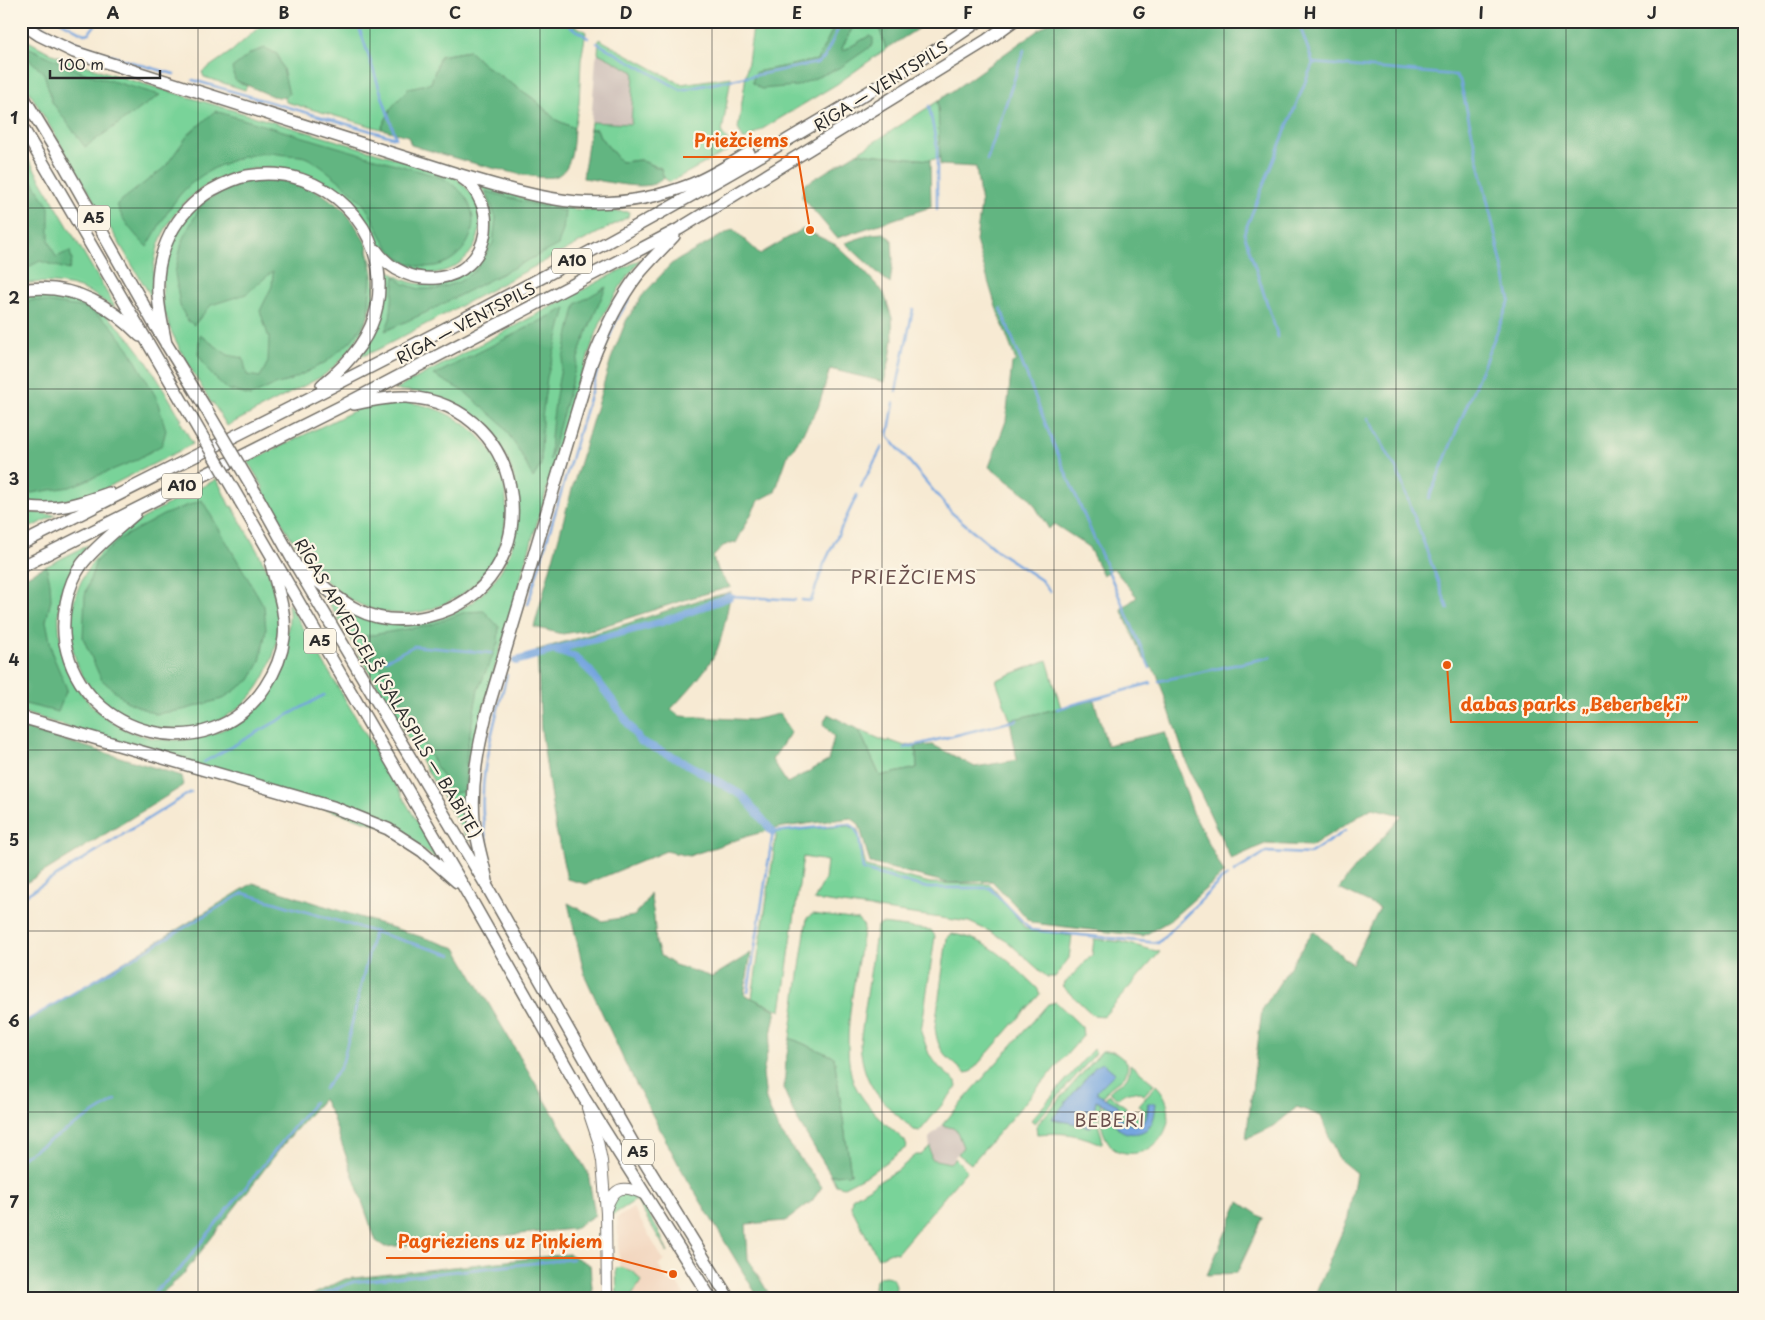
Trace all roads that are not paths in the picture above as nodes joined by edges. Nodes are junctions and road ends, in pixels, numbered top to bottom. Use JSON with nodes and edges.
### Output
{"nodes":[{"id":1,"x":979,"y":21,"type":"edge"},
{"id":2,"x":1014,"y":21,"type":"edge"},
{"id":3,"x":21,"y":23,"type":"edge"},
{"id":4,"x":21,"y":93,"type":"edge"},
{"id":5,"x":836,"y":112,"type":"junction"},
{"id":6,"x":21,"y":125,"type":"edge"},
{"id":7,"x":454,"y":173,"type":"junction"},
{"id":8,"x":679,"y":229,"type":"junction"},
{"id":9,"x":371,"y":242,"type":"junction"},
{"id":10,"x":21,"y":290,"type":"edge"},
{"id":11,"x":166,"y":344,"type":"junction"},
{"id":12,"x":150,"y":348,"type":"junction"},
{"id":13,"x":302,"y":401,"type":"junction"},
{"id":14,"x":342,"y":406,"type":"junction"},
{"id":15,"x":154,"y":477,"type":"junction"},
{"id":16,"x":148,"y":503,"type":"junction"},
{"id":17,"x":21,"y":506,"type":"edge"},
{"id":18,"x":21,"y":544,"type":"edge"},
{"id":19,"x":267,"y":550,"type":"junction"},
{"id":20,"x":294,"y":562,"type":"junction"},
{"id":21,"x":21,"y":567,"type":"edge"},
{"id":22,"x":21,"y":718,"type":"edge"},
{"id":23,"x":465,"y":889,"type":"junction"},
{"id":24,"x":489,"y":890,"type":"junction"},
{"id":25,"x":584,"y":1098,"type":"junction"},
{"id":26,"x":643,"y":1194,"type":"junction"},
{"id":27,"x":606,"y":1213,"type":"junction"},
{"id":28,"x":607,"y":1299,"type":"edge"},
{"id":29,"x":711,"y":1299,"type":"edge"},
{"id":30,"x":729,"y":1299,"type":"edge"}],
"edges":[{"from":1,"to":5,"type":"highway","name":"RĪGA — VENTSPILS","number":"A10"},
{"from":2,"to":8,"type":"highway","name":"RĪGA — VENTSPILS","number":"A10"},
{"from":3,"to":7,"type":"highway"},
{"from":4,"to":11,"type":"highway","name":"RĪGAS APVEDCEĻŠ (SALASPILS — BABĪTE)","number":"A5"},
{"from":5,"to":7,"type":"highway"},
{"from":5,"to":13,"type":"highway","name":"RĪGA — VENTSPILS","number":"A10"},
{"from":6,"to":12,"type":"highway","name":"RĪGAS APVEDCEĻŠ (SALASPILS — BABĪTE)","number":"A5"},
{"from":7,"to":9,"type":"highway"},
{"from":8,"to":14,"type":"highway","name":"RĪGA — VENTSPILS","number":"A10"},
{"from":8,"to":24,"type":"highway"},
{"from":9,"to":11,"type":"highway"},
{"from":9,"to":13,"type":"highway"},
{"from":10,"to":12,"type":"highway"},
{"from":11,"to":20,"type":"highway","name":"RĪGAS APVEDCEĻŠ (SALASPILS — BABĪTE)","number":"A5","bridge":true},
{"from":12,"to":19,"type":"highway","name":"RĪGAS APVEDCEĻŠ (SALASPILS — BABĪTE)","number":"A5","bridge":true},
{"from":13,"to":15,"type":"highway","name":"RĪGA — VENTSPILS","number":"A10"},
{"from":14,"to":16,"type":"highway","name":"RĪGA — VENTSPILS","number":"A10"},
{"from":14,"to":20,"type":"highway"},
{"from":15,"to":17,"type":"highway"},
{"from":15,"to":18,"type":"highway","name":"RĪGA — VENTSPILS","number":"A10"},
{"from":16,"to":19,"type":"highway"},
{"from":16,"to":21,"type":"highway","name":"RĪGA — VENTSPILS","number":"A10"},
{"from":19,"to":23,"type":"highway","name":"RĪGAS APVEDCEĻŠ (SALASPILS — BABĪTE)","number":"A5"},
{"from":20,"to":24,"type":"highway","name":"RĪGAS APVEDCEĻŠ (SALASPILS — BABĪTE)","number":"A5"},
{"from":22,"to":23,"type":"highway"},
{"from":23,"to":25,"type":"highway","name":"RĪGAS APVEDCEĻŠ (SALASPILS — BABĪTE)","number":"A5"},
{"from":24,"to":30,"type":"highway","name":"RĪGAS APVEDCEĻŠ (SALASPILS — BABĪTE)","number":"A5"},
{"from":25,"to":26,"type":"highway","name":"RĪGAS APVEDCEĻŠ (SALASPILS — BABĪTE)","number":"A5"},
{"from":25,"to":27,"type":"main road"},
{"from":26,"to":27,"type":"main road"},
{"from":26,"to":29,"type":"highway","name":"RĪGAS APVEDCEĻŠ (SALASPILS — BABĪTE)","number":"A5"},
{"from":27,"to":28,"type":"main road"}]}
